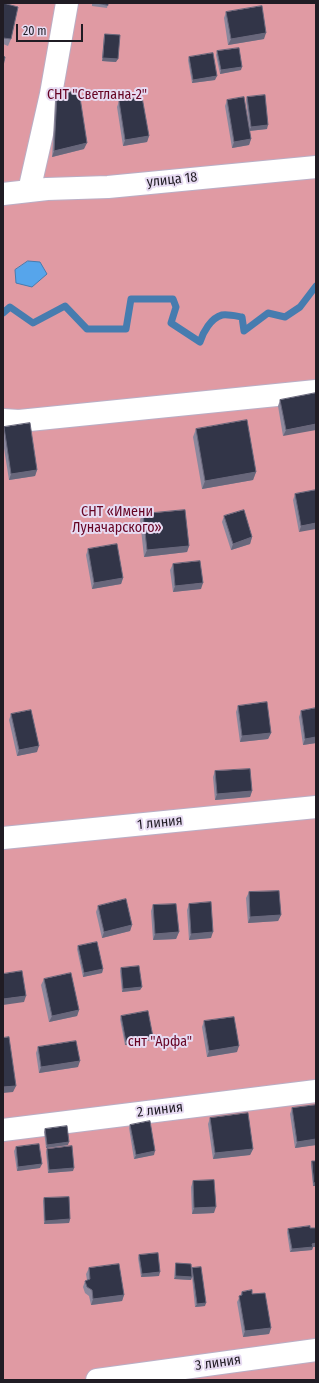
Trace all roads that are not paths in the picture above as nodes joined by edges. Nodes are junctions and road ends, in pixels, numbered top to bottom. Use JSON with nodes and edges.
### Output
{"nodes":[{"id":1,"x":67,"y":3,"type":"edge"},
{"id":2,"x":316,"y":167,"type":"edge"},
{"id":3,"x":29,"y":190,"type":"junction"},
{"id":4,"x":3,"y":194,"type":"edge"},
{"id":5,"x":316,"y":391,"type":"edge"},
{"id":6,"x":3,"y":420,"type":"edge"},
{"id":7,"x":316,"y":807,"type":"edge"},
{"id":8,"x":3,"y":838,"type":"edge"},
{"id":9,"x":316,"y":1091,"type":"edge"},
{"id":10,"x":3,"y":1130,"type":"edge"},
{"id":11,"x":316,"y":1350,"type":"edge"},
{"id":12,"x":97,"y":1380,"type":"edge"}],
"edges":[{"from":1,"to":3,"type":"street"},
{"from":2,"to":3,"type":"street","name":"улица 18"},
{"from":3,"to":4,"type":"street","name":"улица 18"},
{"from":5,"to":6,"type":"street"},
{"from":7,"to":8,"type":"street","name":"1 линия"},
{"from":9,"to":10,"type":"street","name":"2 линия"},
{"from":11,"to":12,"type":"street","name":"3 линия"}]}
